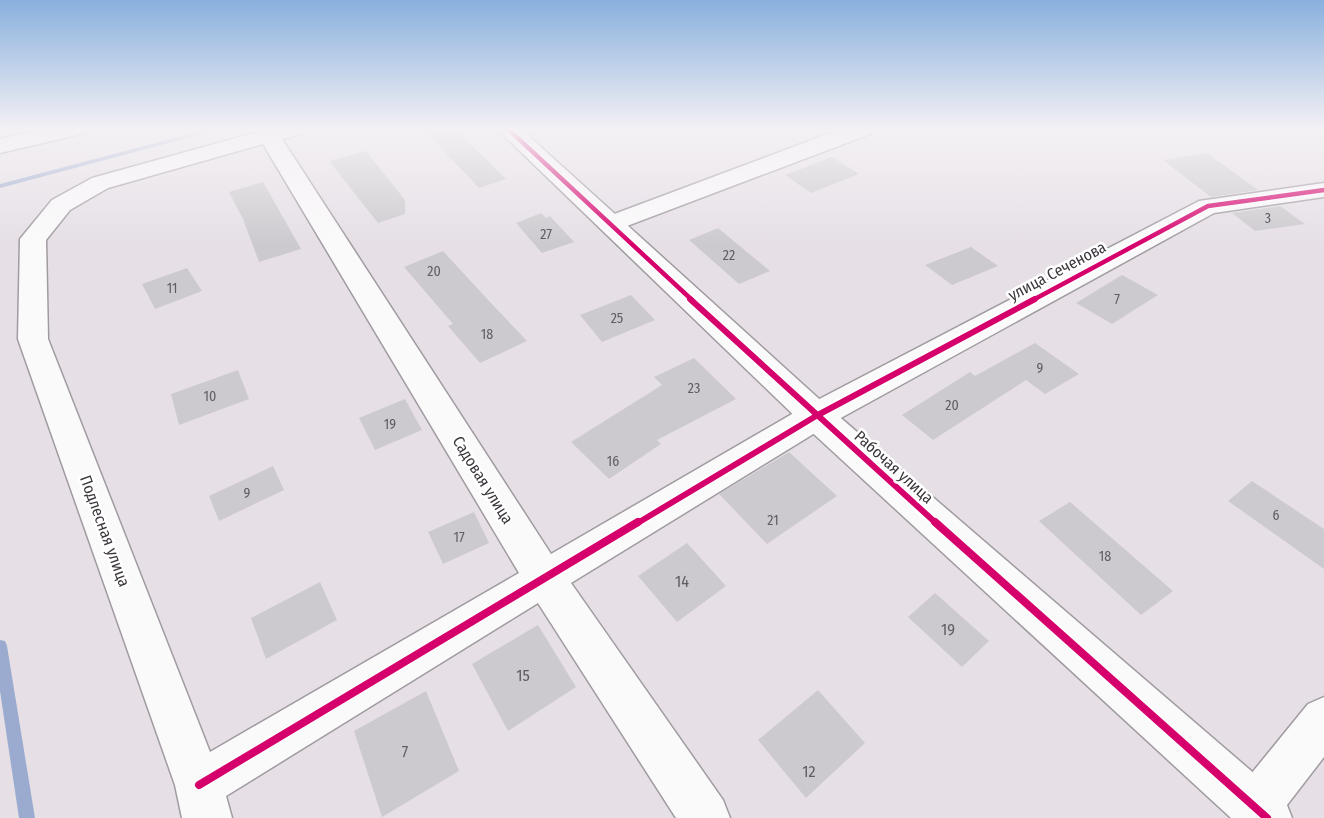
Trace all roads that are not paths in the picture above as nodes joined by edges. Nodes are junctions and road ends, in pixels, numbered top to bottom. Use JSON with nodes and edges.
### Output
{"nodes":[{"id":1,"x":157,"y":167,"type":"edge"},
{"id":2,"x":301,"y":167,"type":"edge"},
{"id":3,"x":549,"y":167,"type":"edge"},
{"id":4,"x":761,"y":167,"type":"edge"},
{"id":5,"x":1324,"y":190,"type":"edge"},
{"id":6,"x":610,"y":224,"type":"junction"},
{"id":7,"x":816,"y":416,"type":"junction"},
{"id":8,"x":544,"y":578,"type":"junction"},
{"id":9,"x":1324,"y":720,"type":"edge"},
{"id":10,"x":203,"y":801,"type":"edge"},
{"id":11,"x":1261,"y":813,"type":"edge"},
{"id":12,"x":705,"y":818,"type":"edge"}],
"edges":[{"from":1,"to":10,"type":"street","name":"Подлесная улица"},
{"from":2,"to":8,"type":"street","name":"Садовая улица"},
{"from":3,"to":6,"type":"street","name":"Рабочая улица"},
{"from":4,"to":6,"type":"street"},
{"from":5,"to":7,"type":"street","name":"улица Сеченова"},
{"from":6,"to":7,"type":"street","name":"Рабочая улица"},
{"from":7,"to":8,"type":"street","name":"улица Сеченова"},
{"from":7,"to":11,"type":"street","name":"Рабочая улица"},
{"from":8,"to":10,"type":"street","name":"улица Сеченова"},
{"from":8,"to":12,"type":"street","name":"Садовая улица"},
{"from":9,"to":11,"type":"street"}]}
